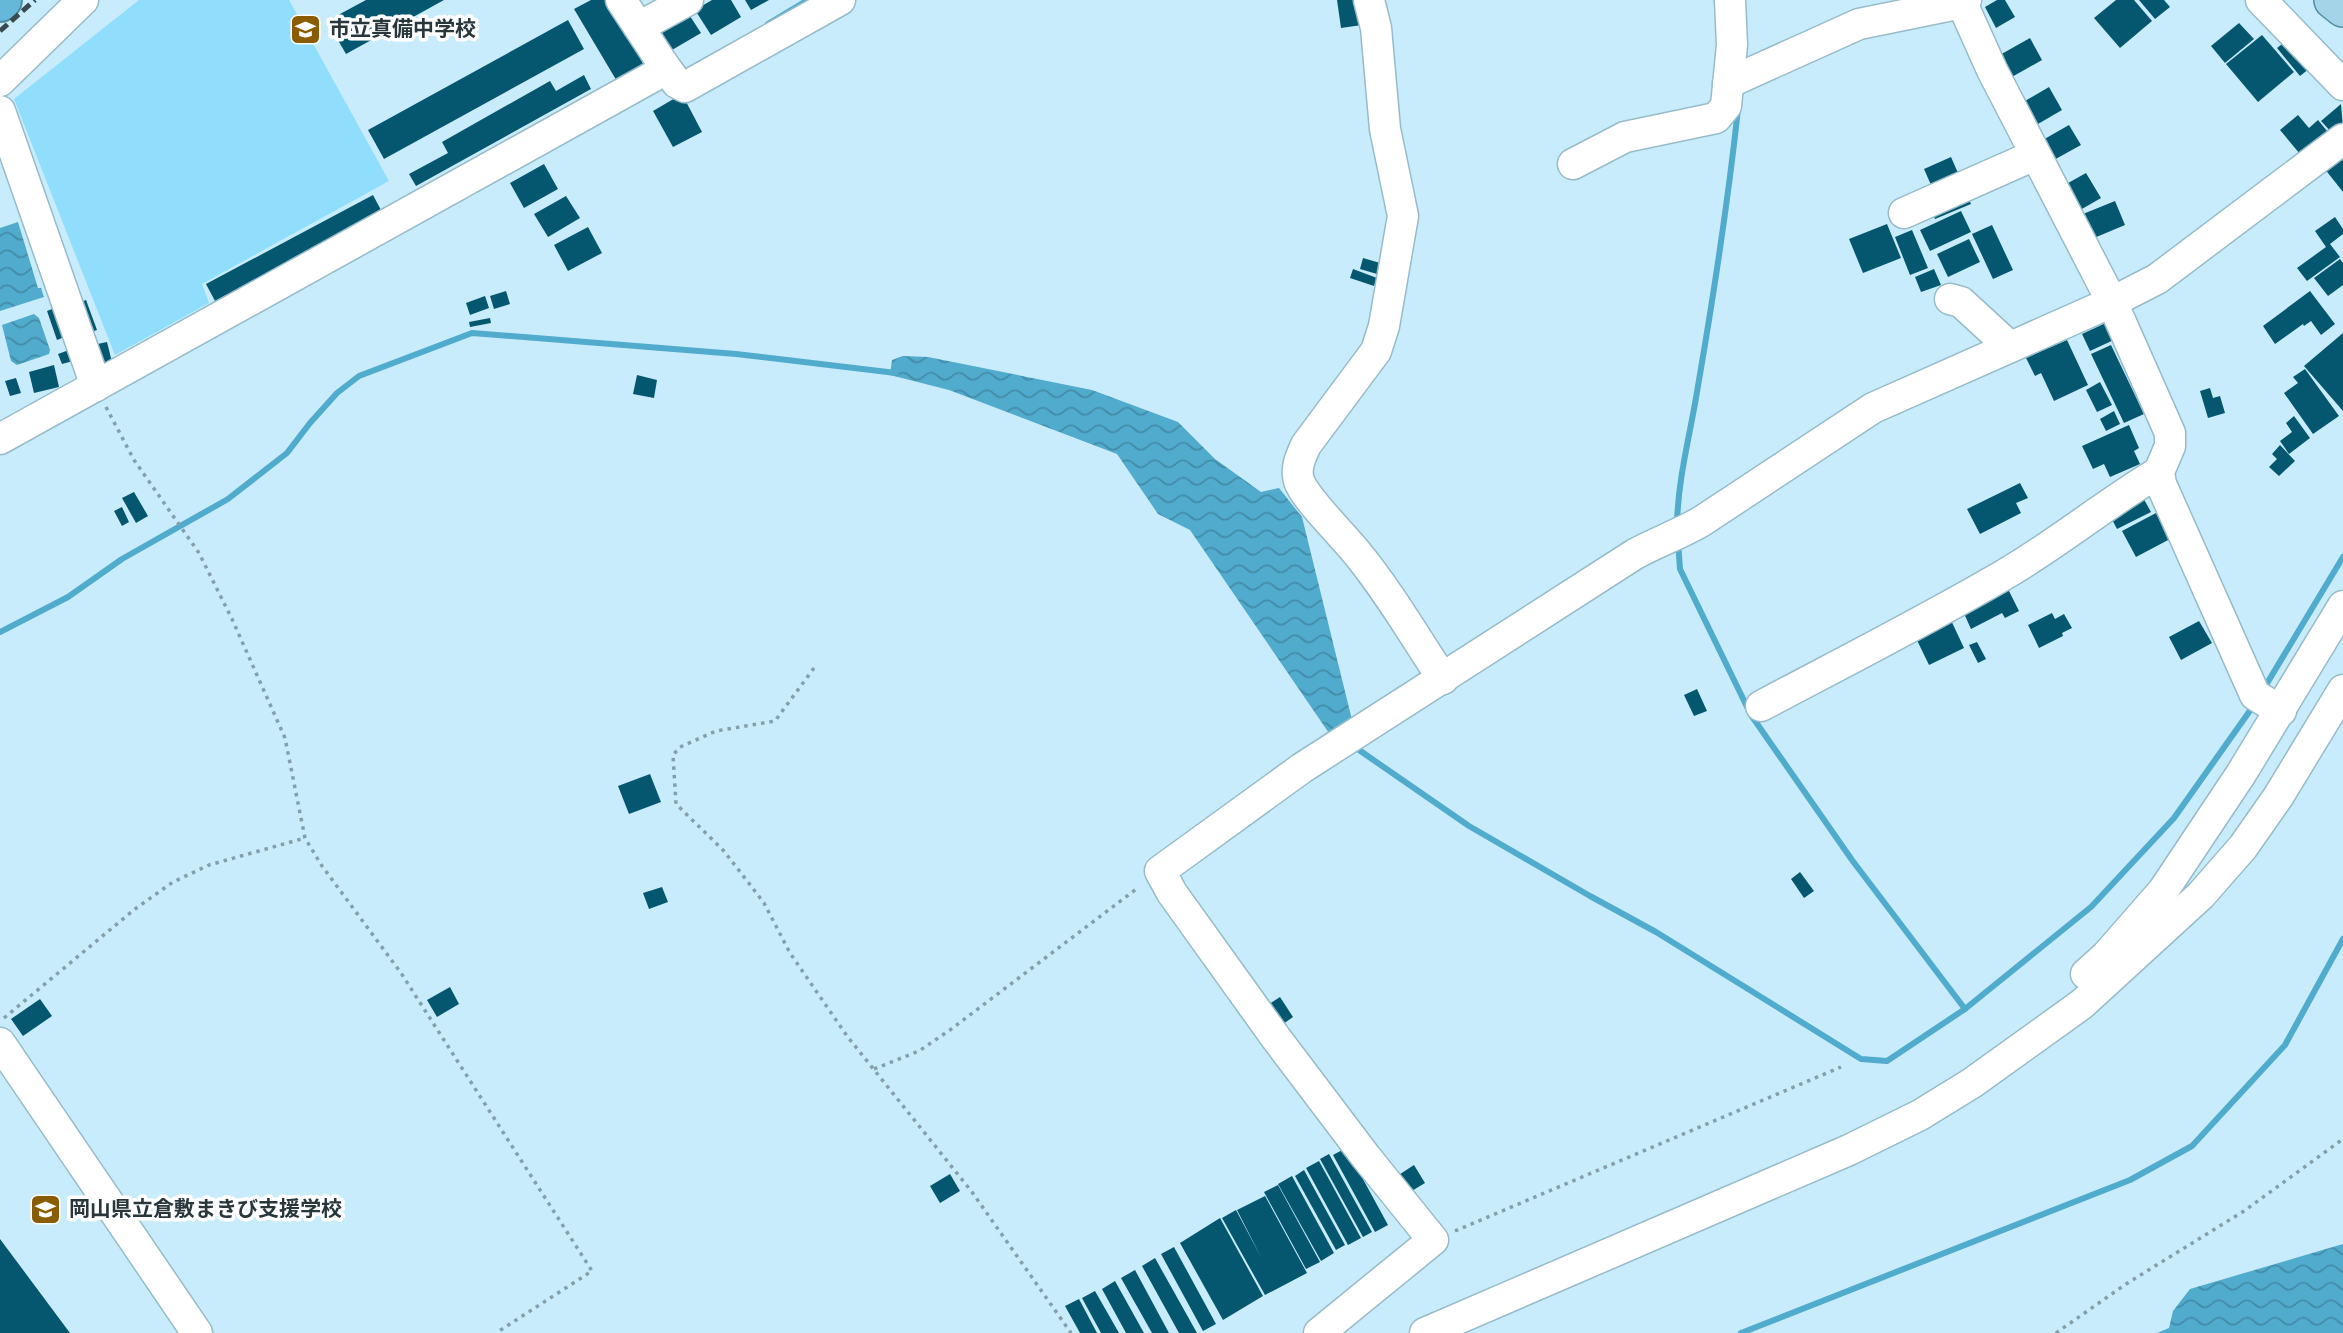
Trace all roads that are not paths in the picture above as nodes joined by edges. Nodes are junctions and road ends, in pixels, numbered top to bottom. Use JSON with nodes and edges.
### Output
{"nodes":[{"id":1,"x":83,"y":0,"type":"edge"},
{"id":2,"x":621,"y":0,"type":"edge"},
{"id":3,"x":688,"y":0,"type":"edge"},
{"id":4,"x":840,"y":0,"type":"edge"},
{"id":5,"x":1369,"y":0,"type":"edge"},
{"id":6,"x":1730,"y":0,"type":"edge"},
{"id":7,"x":2261,"y":0,"type":"edge"},
{"id":8,"x":2333,"y":0,"type":"edge"},
{"id":9,"x":1964,"y":1,"type":"edge"},
{"id":10,"x":2343,"y":8,"type":"edge"},
{"id":11,"x":645,"y":24,"type":"junction"},
{"id":12,"x":670,"y":74,"type":"junction"},
{"id":13,"x":0,"y":81,"type":"edge"},
{"id":14,"x":1728,"y":83,"type":"junction"},
{"id":15,"x":2343,"y":85,"type":"edge"},
{"id":16,"x":0,"y":111,"type":"edge"},
{"id":17,"x":2343,"y":139,"type":"edge"},
{"id":18,"x":2035,"y":155,"type":"junction"},
{"id":19,"x":1573,"y":164,"type":"dead end"},
{"id":20,"x":1904,"y":214,"type":"dead end"},
{"id":21,"x":1950,"y":299,"type":"dead end"},
{"id":22,"x":2112,"y":302,"type":"junction"},
{"id":23,"x":2010,"y":347,"type":"junction"},
{"id":24,"x":100,"y":395,"type":"junction"},
{"id":25,"x":0,"y":439,"type":"edge"},
{"id":26,"x":2158,"y":472,"type":"junction"},
{"id":27,"x":2343,"y":606,"type":"edge"},
{"id":28,"x":1443,"y":679,"type":"junction"},
{"id":29,"x":2343,"y":690,"type":"edge"},
{"id":30,"x":2268,"y":703,"type":"junction"},
{"id":31,"x":1761,"y":706,"type":"dead end"},
{"id":32,"x":2037,"y":1037,"type":"junction"},
{"id":33,"x":5,"y":1060,"type":"edge"},
{"id":34,"x":197,"y":1333,"type":"edge"},
{"id":35,"x":1320,"y":1333,"type":"edge"},
{"id":36,"x":1425,"y":1333,"type":"edge"}],
"edges":[{"from":1,"to":13,"type":"street"},
{"from":2,"to":11,"type":"street"},
{"from":3,"to":11,"type":"street"},
{"from":4,"to":12,"type":"street"},
{"from":5,"to":28,"type":"street"},
{"from":6,"to":14,"type":"street"},
{"from":7,"to":15,"type":"street"},
{"from":8,"to":10,"type":"main road"},
{"from":9,"to":14,"type":"street"},
{"from":9,"to":18,"type":"street"},
{"from":11,"to":12,"type":"street"},
{"from":12,"to":24,"type":"street"},
{"from":14,"to":19,"type":"street"},
{"from":16,"to":24,"type":"street"},
{"from":17,"to":22,"type":"street"},
{"from":18,"to":20,"type":"street"},
{"from":18,"to":22,"type":"street"},
{"from":21,"to":23,"type":"street"},
{"from":22,"to":23,"type":"street"},
{"from":22,"to":26,"type":"street"},
{"from":23,"to":28,"type":"street"},
{"from":24,"to":25,"type":"street"},
{"from":26,"to":30,"type":"street"},
{"from":26,"to":31,"type":"street"},
{"from":27,"to":30,"type":"street"},
{"from":28,"to":35,"type":"street"},
{"from":29,"to":32,"type":"street"},
{"from":30,"to":32,"type":"street"},
{"from":32,"to":36,"type":"street"},
{"from":33,"to":34,"type":"street"}]}
